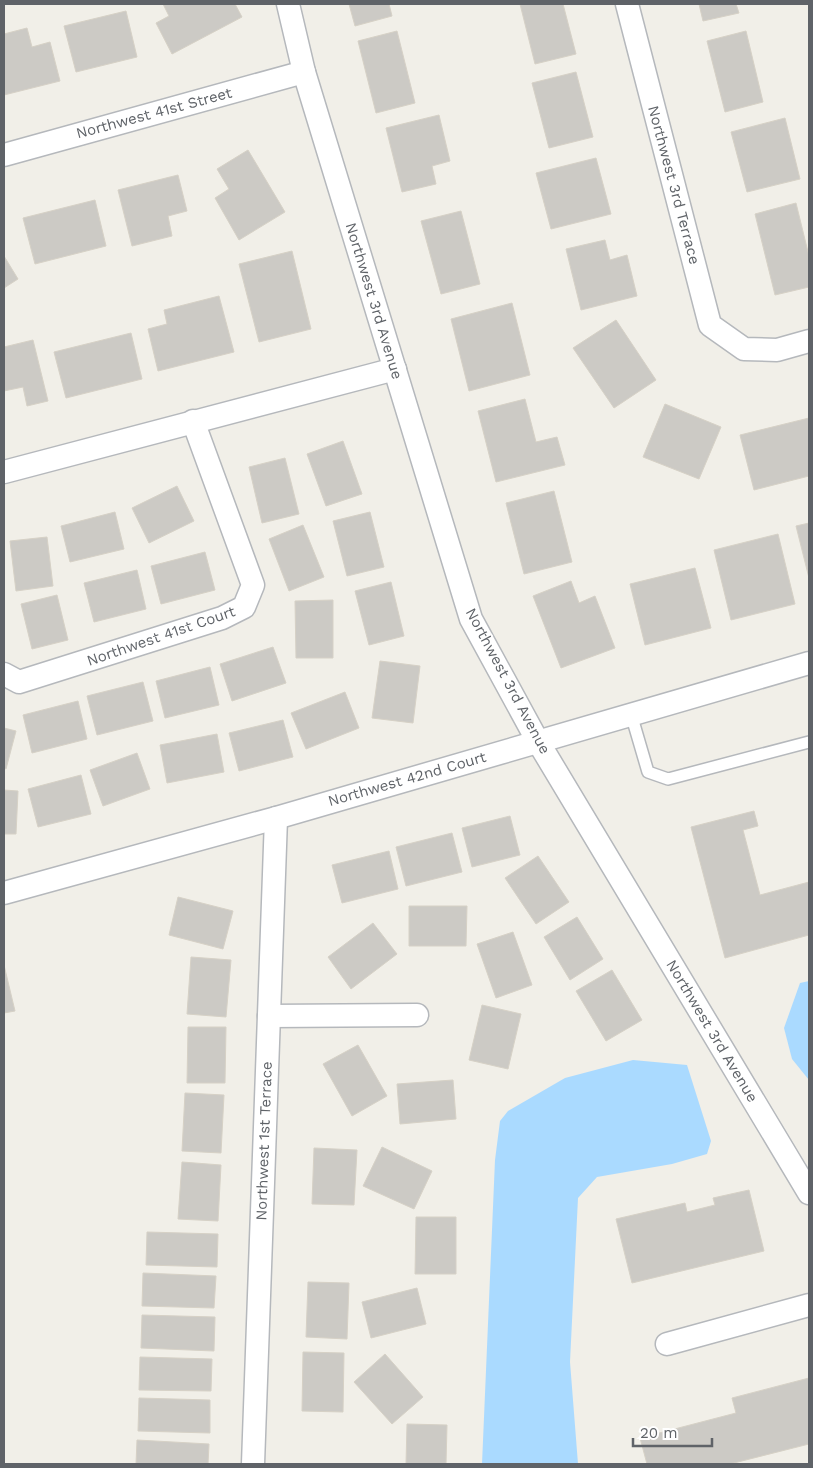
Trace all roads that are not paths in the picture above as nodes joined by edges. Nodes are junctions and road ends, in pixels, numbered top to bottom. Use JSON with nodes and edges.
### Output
{"nodes":[{"id":1,"x":288,"y":4,"type":"edge"},
{"id":2,"x":626,"y":4,"type":"edge"},
{"id":3,"x":304,"y":72,"type":"junction"},
{"id":4,"x":4,"y":155,"type":"edge"},
{"id":5,"x":809,"y":341,"type":"edge"},
{"id":6,"x":395,"y":369,"type":"junction"},
{"id":7,"x":193,"y":421,"type":"junction"},
{"id":8,"x":4,"y":472,"type":"edge"},
{"id":9,"x":809,"y":663,"type":"edge"},
{"id":10,"x":4,"y":674,"type":"edge"},
{"id":11,"x":631,"y":714,"type":"junction"},
{"id":12,"x":537,"y":740,"type":"junction"},
{"id":13,"x":809,"y":742,"type":"edge"},
{"id":14,"x":276,"y":818,"type":"junction"},
{"id":15,"x":4,"y":892,"type":"edge"},
{"id":16,"x":269,"y":1016,"type":"junction"},
{"id":17,"x":417,"y":1016,"type":"dead end"},
{"id":18,"x":809,"y":1193,"type":"edge"},
{"id":19,"x":809,"y":1306,"type":"edge"},
{"id":20,"x":667,"y":1344,"type":"dead end"},
{"id":21,"x":253,"y":1464,"type":"edge"}],
"edges":[{"from":1,"to":3,"type":"street","name":"Northwest 3rd Avenue"},
{"from":2,"to":5,"type":"street","name":"Northwest 3rd Terrace"},
{"from":3,"to":4,"type":"street","name":"Northwest 41st Street"},
{"from":3,"to":6,"type":"street","name":"Northwest 3rd Avenue"},
{"from":6,"to":7,"type":"street"},
{"from":6,"to":12,"type":"street","name":"Northwest 3rd Avenue"},
{"from":7,"to":8,"type":"street"},
{"from":7,"to":10,"type":"street","name":"Northwest 41st Court"},
{"from":9,"to":11,"type":"street","name":"Northwest 42nd Court"},
{"from":11,"to":12,"type":"street","name":"Northwest 42nd Court"},
{"from":11,"to":13,"type":"lane"},
{"from":12,"to":14,"type":"street","name":"Northwest 42nd Court"},
{"from":12,"to":18,"type":"street","name":"Northwest 3rd Avenue"},
{"from":14,"to":15,"type":"street","name":"Northwest 42nd Court"},
{"from":14,"to":16,"type":"street","name":"Northwest 1st Terrace"},
{"from":16,"to":17,"type":"street"},
{"from":16,"to":21,"type":"street","name":"Northwest 1st Terrace"},
{"from":19,"to":20,"type":"street"}]}
